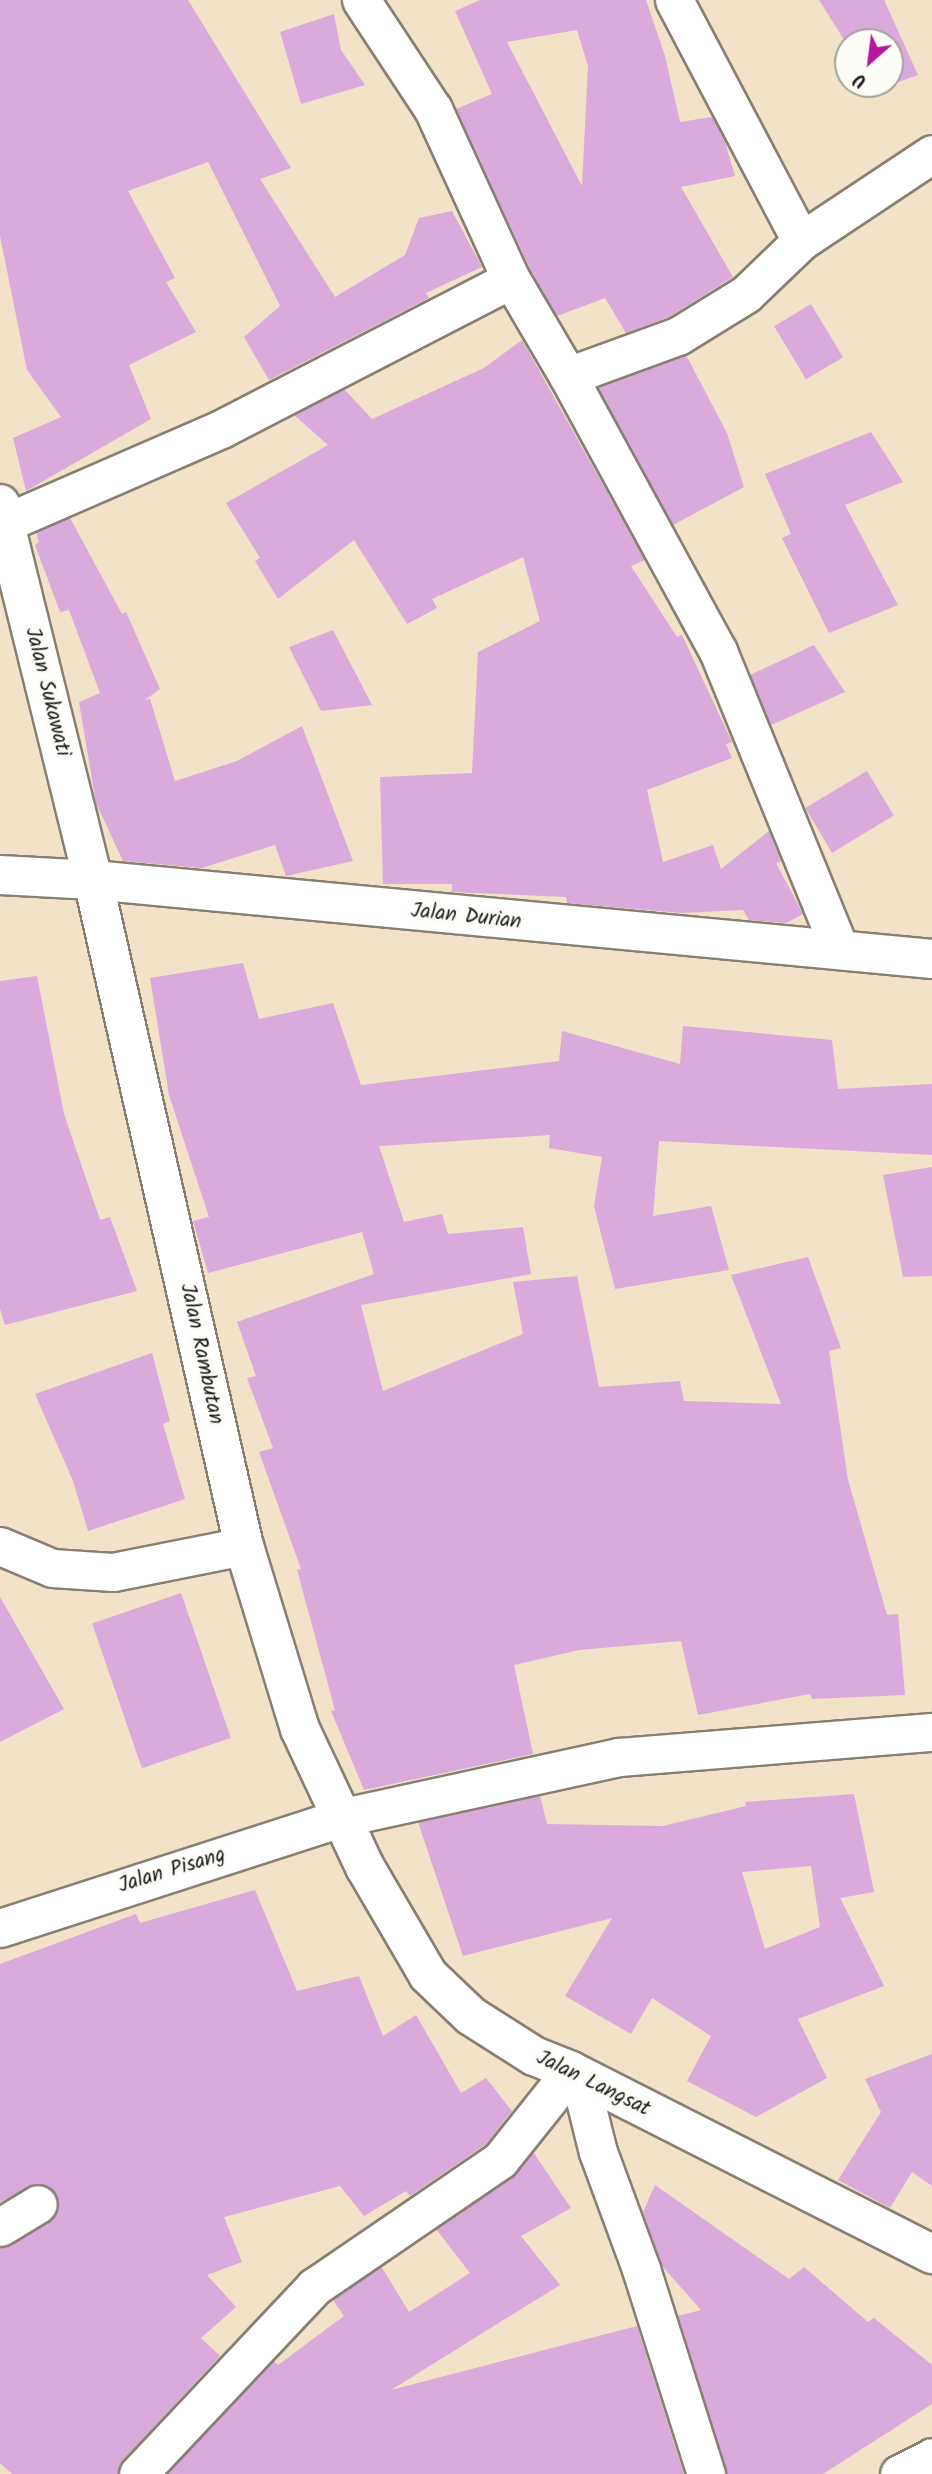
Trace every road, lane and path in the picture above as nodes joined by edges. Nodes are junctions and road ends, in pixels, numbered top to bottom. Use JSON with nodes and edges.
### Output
{"nodes":[{"id":1,"x":361,"y":0,"type":"edge"},
{"id":2,"x":674,"y":0,"type":"edge"},
{"id":3,"x":932,"y":153,"type":"edge"},
{"id":4,"x":801,"y":241,"type":"junction"},
{"id":5,"x":511,"y":279,"type":"junction"},
{"id":6,"x":568,"y":376,"type":"junction"},
{"id":7,"x":3,"y":513,"type":"edge"},
{"id":8,"x":0,"y":875,"type":"edge"},
{"id":9,"x":93,"y":880,"type":"junction"},
{"id":10,"x":840,"y":950,"type":"junction"},
{"id":11,"x":932,"y":959,"type":"edge"},
{"id":12,"x":0,"y":1546,"type":"edge"},
{"id":13,"x":244,"y":1546,"type":"junction"},
{"id":14,"x":932,"y":1732,"type":"edge"},
{"id":15,"x":344,"y":1817,"type":"junction"},
{"id":16,"x":0,"y":1928,"type":"edge"},
{"id":17,"x":571,"y":2071,"type":"junction"},
{"id":18,"x":38,"y":2203,"type":"dead end"},
{"id":19,"x":0,"y":2227,"type":"edge"},
{"id":20,"x":932,"y":2254,"type":"edge"},
{"id":21,"x":932,"y":2457,"type":"edge"},
{"id":22,"x":138,"y":2474,"type":"edge"},
{"id":23,"x":706,"y":2474,"type":"edge"},
{"id":24,"x":899,"y":2474,"type":"edge"}],
"edges":[{"from":1,"to":5,"type":"street"},
{"from":2,"to":4,"type":"street"},
{"from":3,"to":4,"type":"street"},
{"from":4,"to":6,"type":"street"},
{"from":5,"to":6,"type":"street"},
{"from":5,"to":7,"type":"street"},
{"from":6,"to":10,"type":"street"},
{"from":7,"to":9,"type":"street","name":"Jalan Sukawati"},
{"from":8,"to":9,"type":"street","name":"Jalan Durian"},
{"from":9,"to":10,"type":"street","name":"Jalan Durian"},
{"from":9,"to":13,"type":"street","name":"Jalan Rambutan"},
{"from":10,"to":11,"type":"street","name":"Jalan Durian"},
{"from":12,"to":13,"type":"street"},
{"from":13,"to":15,"type":"street","name":"Jalan Rambutan"},
{"from":14,"to":15,"type":"street","name":"Jalan Pisang"},
{"from":15,"to":16,"type":"street","name":"Jalan Pisang"},
{"from":15,"to":17,"type":"street","name":"Jalan Langsat"},
{"from":17,"to":20,"type":"street","name":"Jalan Langsat"},
{"from":17,"to":22,"type":"street"},
{"from":17,"to":23,"type":"street"},
{"from":18,"to":19,"type":"street"},
{"from":21,"to":24,"type":"street"}]}
